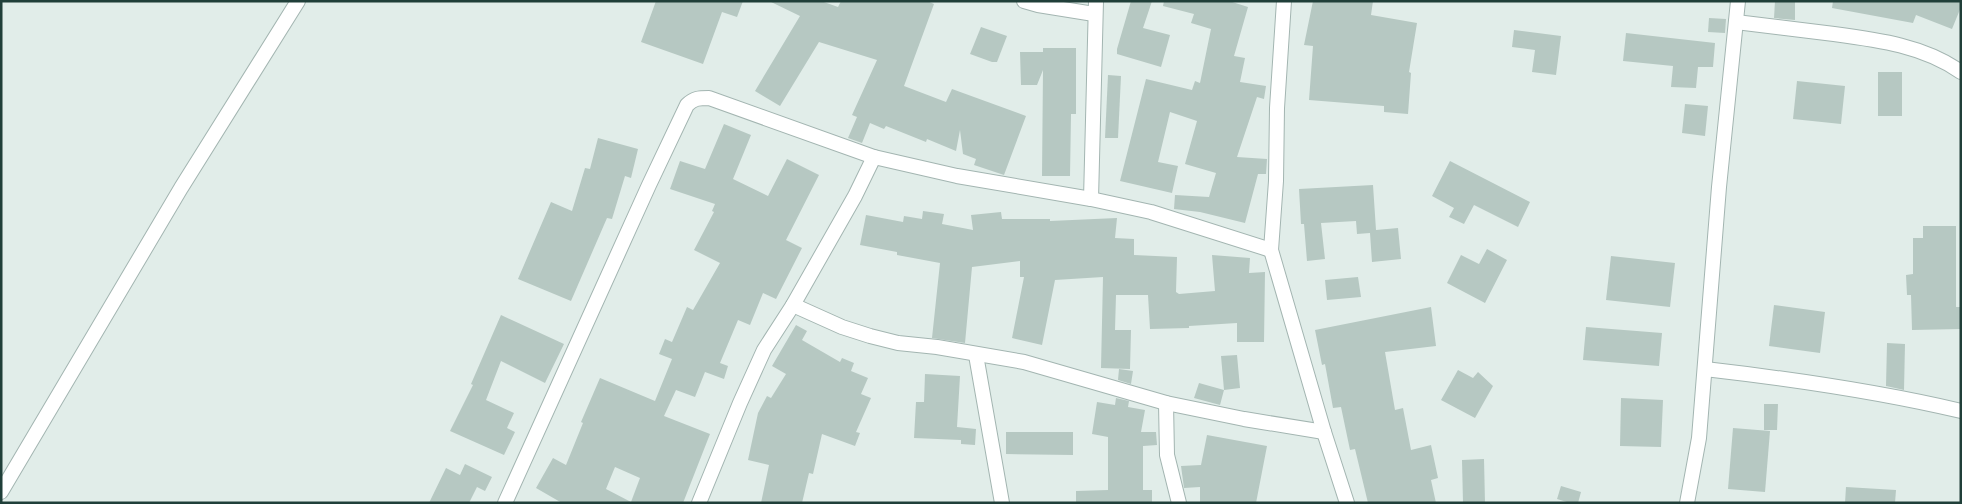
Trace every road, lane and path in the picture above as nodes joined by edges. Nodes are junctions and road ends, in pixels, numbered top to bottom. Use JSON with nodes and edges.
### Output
{"nodes":[{"id":1,"x":298,"y":1,"type":"edge"},
{"id":2,"x":1024,"y":1,"type":"edge"},
{"id":3,"x":1284,"y":1,"type":"edge"},
{"id":4,"x":1738,"y":1,"type":"edge"},
{"id":5,"x":1095,"y":8,"type":"edge"},
{"id":6,"x":1736,"y":22,"type":"junction"},
{"id":7,"x":1961,"y":72,"type":"edge"},
{"id":8,"x":874,"y":157,"type":"junction"},
{"id":9,"x":1091,"y":199,"type":"junction"},
{"id":10,"x":1271,"y":250,"type":"junction"},
{"id":11,"x":794,"y":305,"type":"junction"},
{"id":12,"x":976,"y":355,"type":"junction"},
{"id":13,"x":1705,"y":369,"type":"junction"},
{"id":14,"x":1166,"y":404,"type":"junction"},
{"id":15,"x":1961,"y":412,"type":"edge"},
{"id":16,"x":1324,"y":432,"type":"junction"},
{"id":17,"x":1,"y":492,"type":"edge"},
{"id":18,"x":505,"y":503,"type":"edge"},
{"id":19,"x":699,"y":503,"type":"edge"},
{"id":20,"x":1002,"y":503,"type":"edge"},
{"id":21,"x":1179,"y":503,"type":"edge"},
{"id":22,"x":1347,"y":503,"type":"edge"},
{"id":23,"x":1687,"y":503,"type":"edge"}],
"edges":[{"from":1,"to":17,"type":"street"},
{"from":2,"to":5,"type":"street"},
{"from":3,"to":10,"type":"street"},
{"from":4,"to":6,"type":"street"},
{"from":5,"to":9,"type":"street"},
{"from":6,"to":7,"type":"street"},
{"from":6,"to":13,"type":"street"},
{"from":8,"to":9,"type":"street"},
{"from":8,"to":11,"type":"street"},
{"from":8,"to":18,"type":"street"},
{"from":9,"to":10,"type":"street"},
{"from":10,"to":16,"type":"street"},
{"from":11,"to":12,"type":"street"},
{"from":11,"to":19,"type":"street"},
{"from":12,"to":14,"type":"street"},
{"from":12,"to":20,"type":"street"},
{"from":13,"to":15,"type":"street"},
{"from":13,"to":23,"type":"street"},
{"from":14,"to":16,"type":"street"},
{"from":14,"to":21,"type":"street"},
{"from":16,"to":22,"type":"street"}]}
